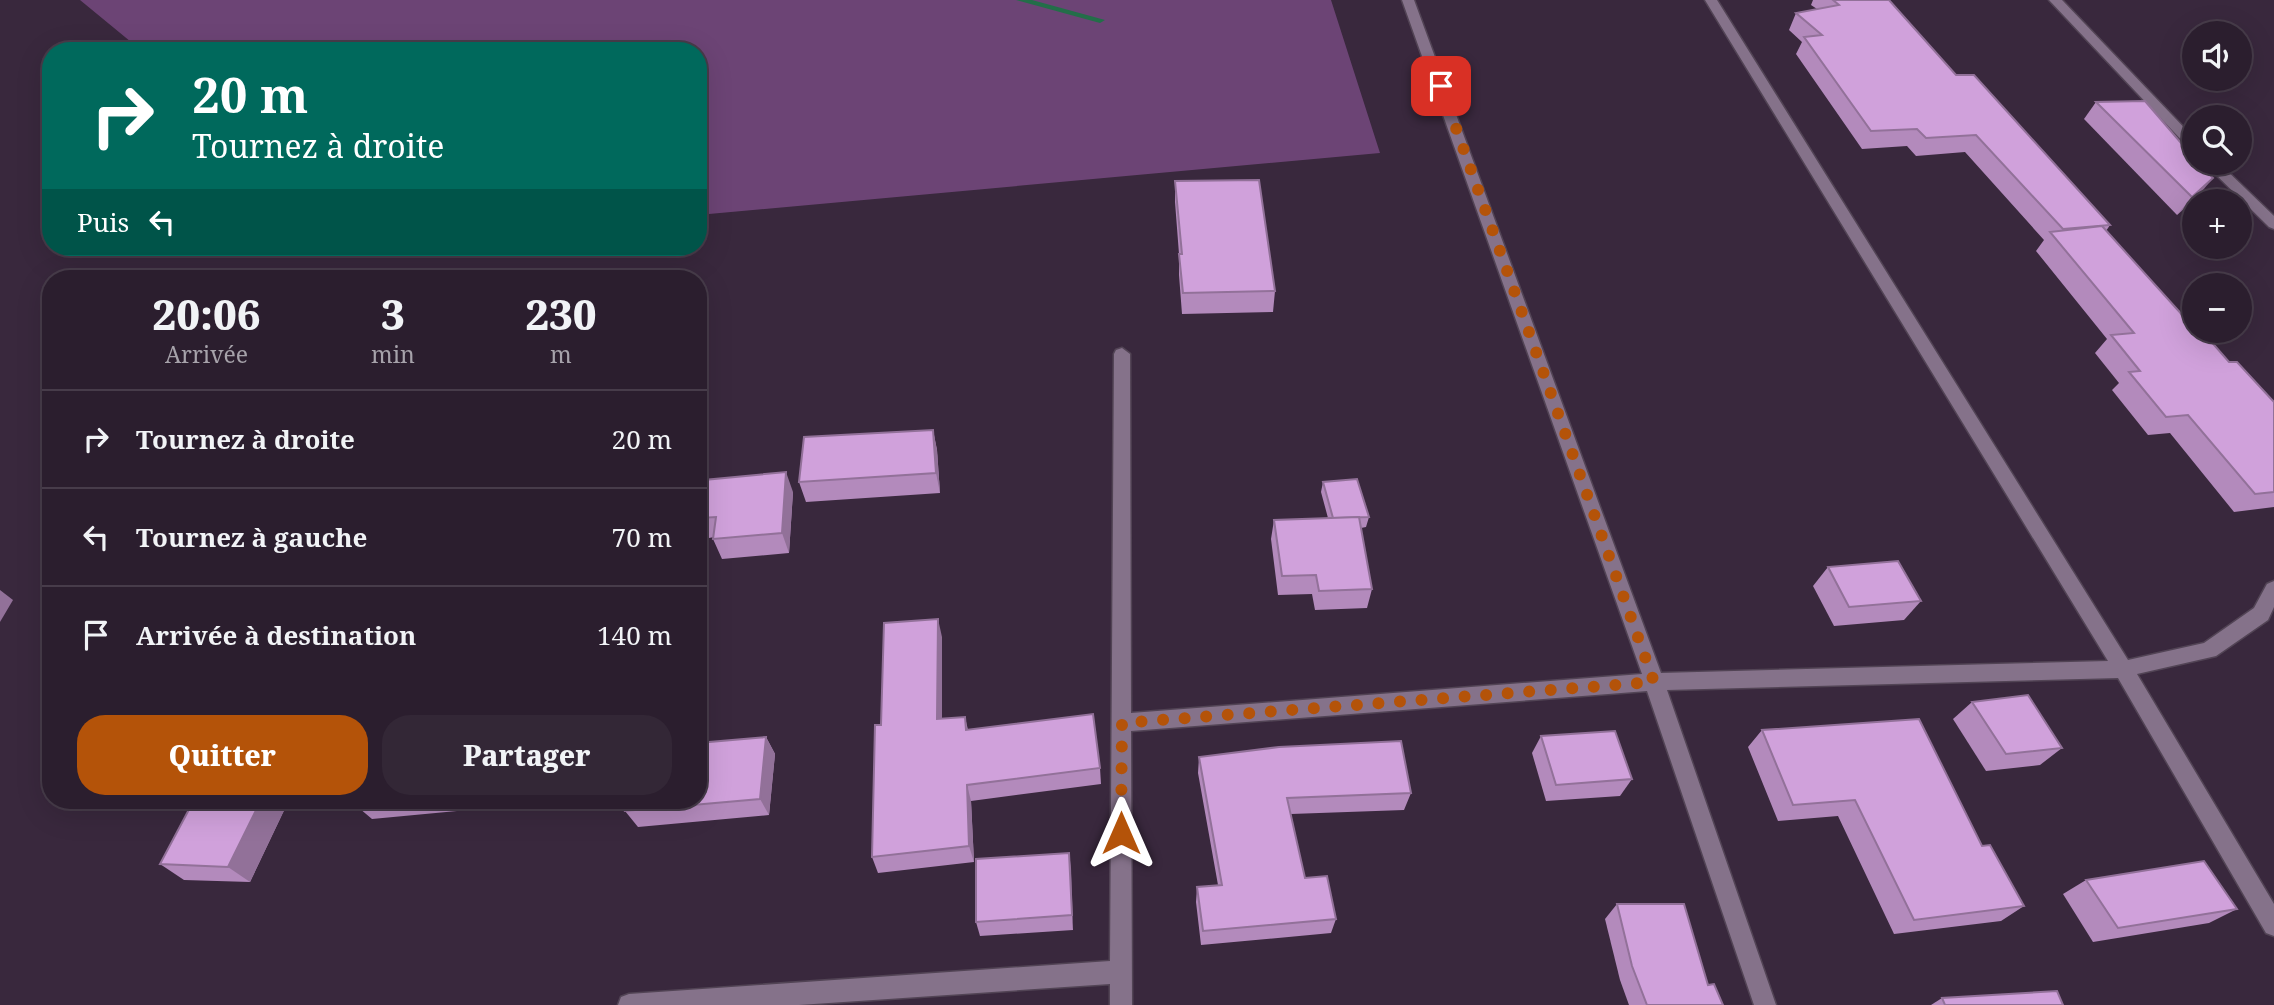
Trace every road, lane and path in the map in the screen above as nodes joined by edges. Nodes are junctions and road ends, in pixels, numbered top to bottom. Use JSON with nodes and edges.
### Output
{"nodes":[{"id":1,"x":1408,"y":0,"type":"edge"},
{"id":2,"x":1711,"y":0,"type":"edge"},
{"id":3,"x":2055,"y":0,"type":"edge"},
{"id":4,"x":2182,"y":132,"type":"edge"},
{"id":5,"x":2223,"y":175,"type":"edge"},
{"id":6,"x":2274,"y":224,"type":"edge"},
{"id":7,"x":1122,"y":354,"type":"dead end"},
{"id":8,"x":2274,"y":589,"type":"edge"},
{"id":9,"x":2123,"y":669,"type":"junction"},
{"id":10,"x":1654,"y":682,"type":"junction"},
{"id":11,"x":1122,"y":723,"type":"junction"},
{"id":12,"x":2274,"y":925,"type":"edge"},
{"id":13,"x":1121,"y":972,"type":"junction"},
{"id":14,"x":629,"y":1005,"type":"edge"},
{"id":15,"x":1121,"y":1005,"type":"edge"},
{"id":16,"x":1765,"y":1005,"type":"edge"}],
"edges":[{"from":1,"to":10,"type":"street"},
{"from":2,"to":9,"type":"street"},
{"from":3,"to":4,"type":"street"},
{"from":5,"to":6,"type":"street"},
{"from":7,"to":11,"type":"street"},
{"from":8,"to":9,"type":"street"},
{"from":9,"to":10,"type":"street"},
{"from":9,"to":12,"type":"street"},
{"from":10,"to":11,"type":"street"},
{"from":10,"to":16,"type":"street"},
{"from":11,"to":13,"type":"street"},
{"from":13,"to":14,"type":"street"},
{"from":13,"to":15,"type":"street"}]}
